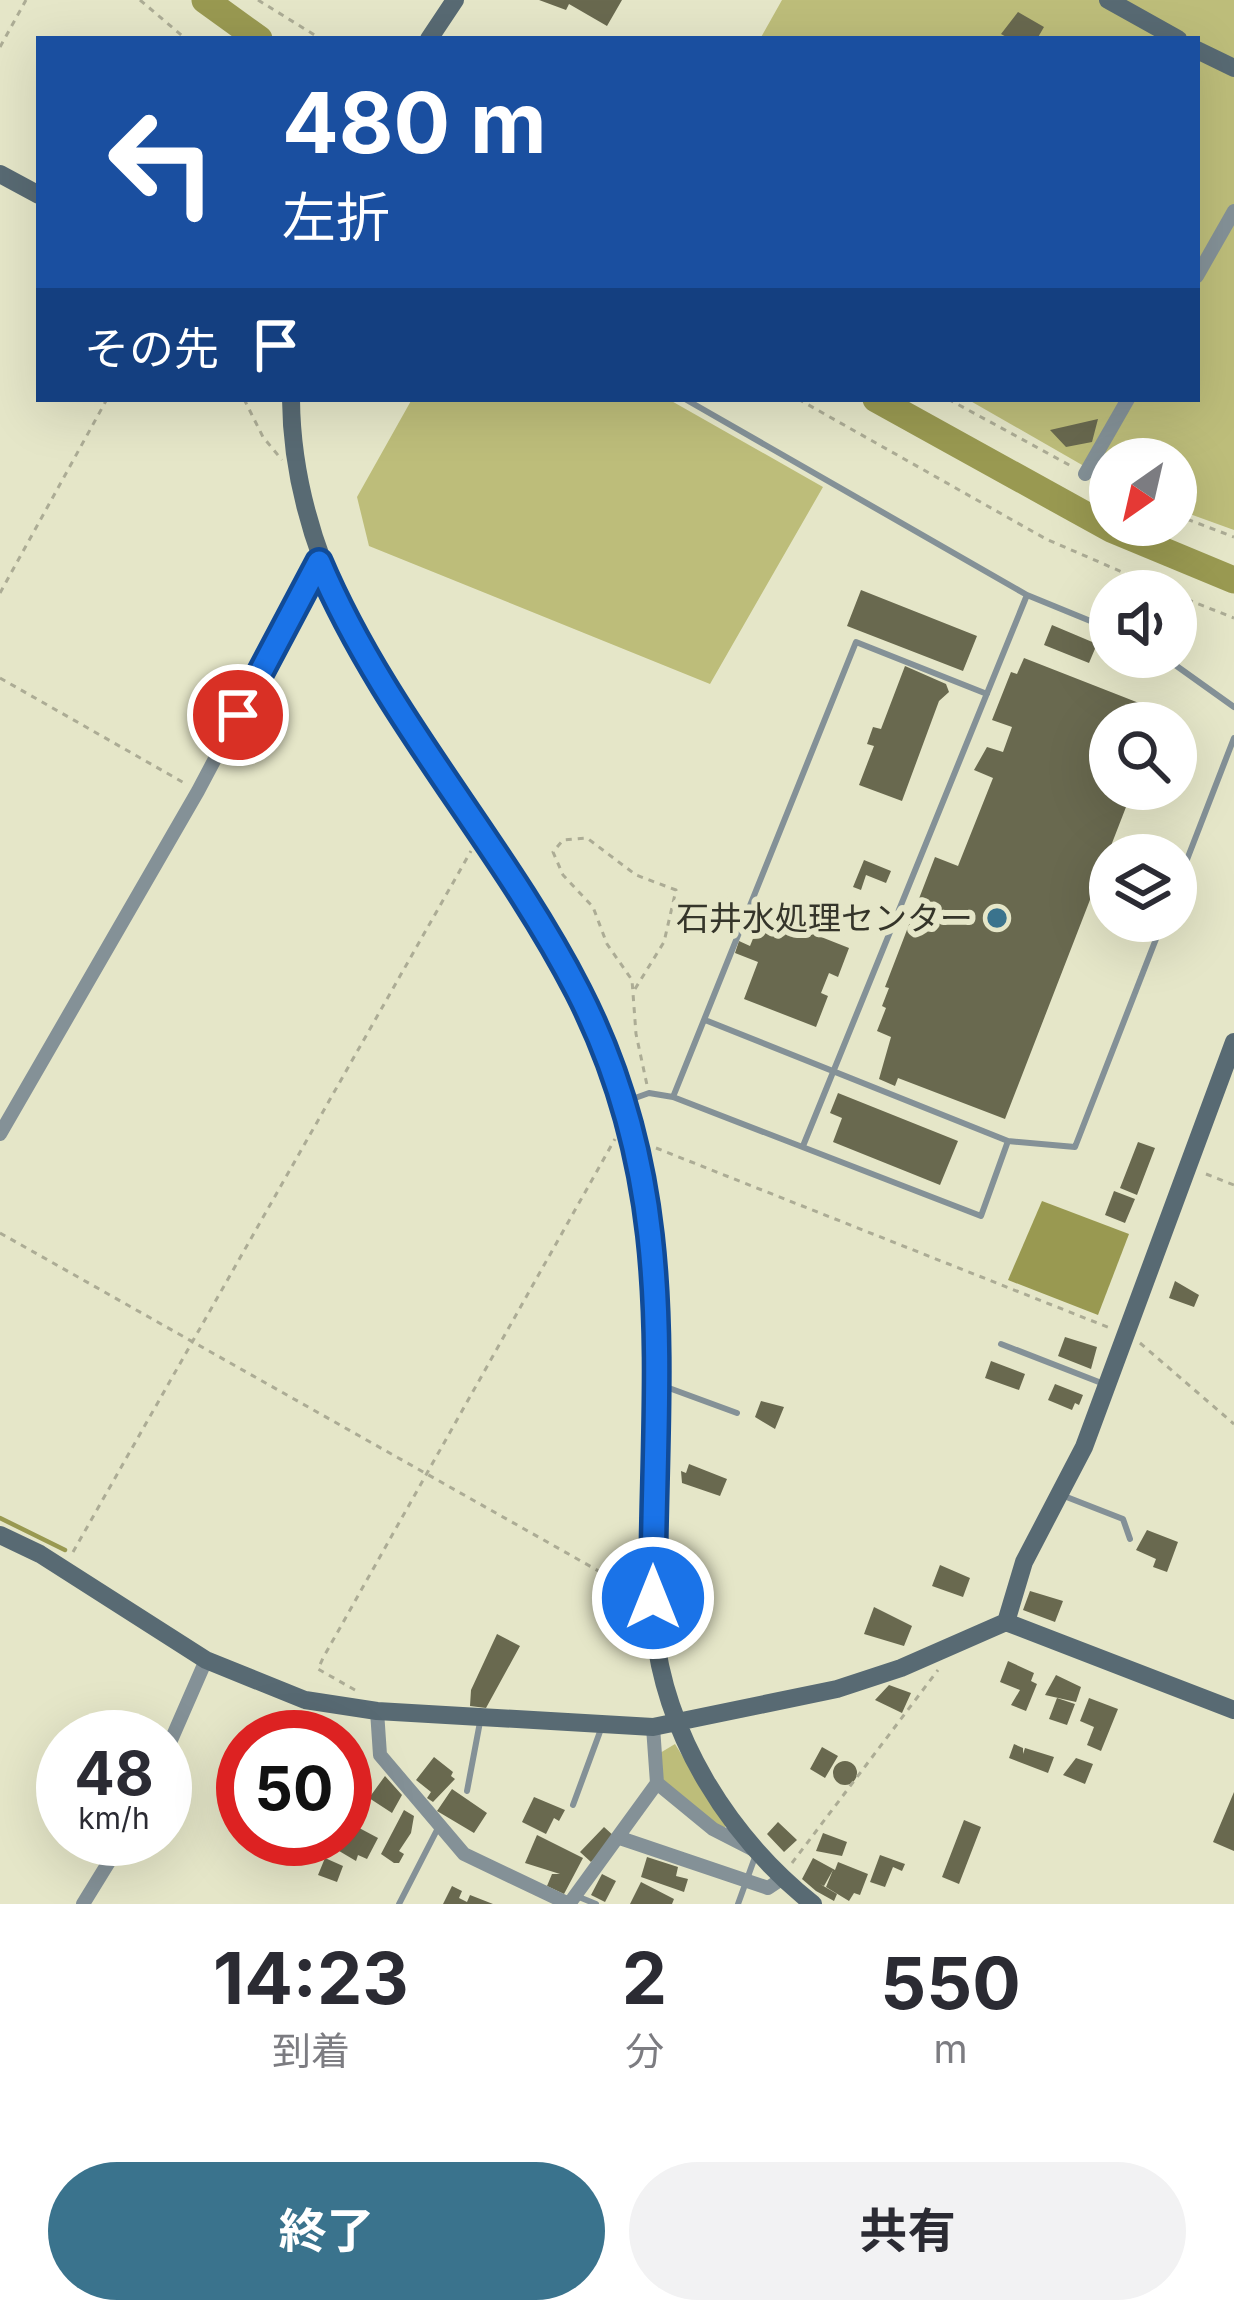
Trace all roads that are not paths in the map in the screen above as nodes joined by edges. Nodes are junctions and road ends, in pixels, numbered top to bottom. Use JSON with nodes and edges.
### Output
{"nodes":[{"id":1,"x":455,"y":0,"type":"edge"},
{"id":2,"x":1108,"y":0,"type":"edge"},
{"id":3,"x":432,"y":36,"type":"edge"},
{"id":4,"x":1173,"y":36,"type":"edge"},
{"id":5,"x":1200,"y":51,"type":"edge"},
{"id":6,"x":1234,"y":68,"type":"edge"},
{"id":7,"x":0,"y":174,"type":"edge"},
{"id":8,"x":36,"y":193,"type":"edge"},
{"id":9,"x":1234,"y":211,"type":"edge"},
{"id":10,"x":1200,"y":271,"type":"edge"},
{"id":11,"x":291,"y":402,"type":"edge"},
{"id":12,"x":690,"y":402,"type":"edge"},
{"id":13,"x":1126,"y":402,"type":"edge"},
{"id":14,"x":1085,"y":474,"type":"road end"},
{"id":15,"x":319,"y":562,"type":"junction"},
{"id":16,"x":1027,"y":595,"type":"junction"},
{"id":17,"x":1089,"y":620,"type":"edge"},
{"id":18,"x":1193,"y":678,"type":"edge"},
{"id":19,"x":986,"y":694,"type":"junction"},
{"id":20,"x":1234,"y":707,"type":"edge"},
{"id":21,"x":1234,"y":739,"type":"edge"},
{"id":22,"x":1197,"y":834,"type":"edge"},
{"id":23,"x":1155,"y":942,"type":"edge"},
{"id":24,"x":704,"y":1020,"type":"junction"},
{"id":25,"x":1234,"y":1042,"type":"edge"},
{"id":26,"x":833,"y":1072,"type":"junction"},
{"id":27,"x":673,"y":1097,"type":"junction"},
{"id":28,"x":626,"y":1108,"type":"junction"},
{"id":29,"x":0,"y":1134,"type":"edge"},
{"id":30,"x":1008,"y":1141,"type":"junction"},
{"id":31,"x":803,"y":1146,"type":"junction"},
{"id":32,"x":1001,"y":1344,"type":"dead end"},
{"id":33,"x":658,"y":1384,"type":"junction"},
{"id":34,"x":1106,"y":1384,"type":"junction"},
{"id":35,"x":737,"y":1413,"type":"dead end"},
{"id":36,"x":1060,"y":1494,"type":"junction"},
{"id":37,"x":0,"y":1535,"type":"edge"},
{"id":38,"x":1130,"y":1539,"type":"dead end"},
{"id":39,"x":1006,"y":1622,"type":"junction"},
{"id":40,"x":206,"y":1660,"type":"junction"},
{"id":41,"x":184,"y":1710,"type":"edge"},
{"id":42,"x":1234,"y":1710,"type":"edge"},
{"id":43,"x":377,"y":1712,"type":"junction"},
{"id":44,"x":481,"y":1719,"type":"junction"},
{"id":45,"x":676,"y":1722,"type":"junction"},
{"id":46,"x":602,"y":1726,"type":"junction"},
{"id":47,"x":653,"y":1727,"type":"junction"},
{"id":48,"x":657,"y":1783,"type":"junction"},
{"id":49,"x":467,"y":1791,"type":"dead end"},
{"id":50,"x":573,"y":1805,"type":"dead end"},
{"id":51,"x":438,"y":1828,"type":"junction"},
{"id":52,"x":620,"y":1838,"type":"junction"},
{"id":53,"x":757,"y":1851,"type":"junction"},
{"id":54,"x":106,"y":1866,"type":"edge"},
{"id":55,"x":782,"y":1878,"type":"junction"},
{"id":56,"x":746,"y":1882,"type":"junction"},
{"id":57,"x":571,"y":1901,"type":"edge"},
{"id":58,"x":83,"y":1904,"type":"edge"},
{"id":59,"x":399,"y":1904,"type":"edge"},
{"id":60,"x":596,"y":1904,"type":"edge"},
{"id":61,"x":738,"y":1904,"type":"edge"},
{"id":62,"x":812,"y":1904,"type":"edge"}],
"edges":[{"from":1,"to":3,"type":"street"},
{"from":2,"to":4,"type":"street"},
{"from":5,"to":6,"type":"street"},
{"from":7,"to":8,"type":"street"},
{"from":9,"to":10,"type":"street"},
{"from":11,"to":15,"type":"street"},
{"from":12,"to":16,"type":"lane"},
{"from":13,"to":14,"type":"street"},
{"from":15,"to":28,"type":"street"},
{"from":15,"to":29,"type":"street"},
{"from":16,"to":17,"type":"lane"},
{"from":16,"to":19,"type":"lane"},
{"from":18,"to":20,"type":"lane"},
{"from":19,"to":24,"type":"lane"},
{"from":19,"to":26,"type":"lane"},
{"from":21,"to":22,"type":"lane"},
{"from":23,"to":30,"type":"lane"},
{"from":24,"to":26,"type":"lane"},
{"from":24,"to":27,"type":"lane"},
{"from":25,"to":34,"type":"street"},
{"from":26,"to":30,"type":"lane"},
{"from":26,"to":31,"type":"lane"},
{"from":27,"to":28,"type":"lane"},
{"from":27,"to":31,"type":"lane"},
{"from":28,"to":33,"type":"street"},
{"from":30,"to":31,"type":"lane"},
{"from":32,"to":34,"type":"lane"},
{"from":33,"to":35,"type":"lane"},
{"from":33,"to":45,"type":"street"},
{"from":34,"to":36,"type":"street"},
{"from":36,"to":38,"type":"lane"},
{"from":36,"to":39,"type":"street"},
{"from":37,"to":40,"type":"street"},
{"from":39,"to":42,"type":"street"},
{"from":39,"to":45,"type":"street"},
{"from":40,"to":41,"type":"street"},
{"from":40,"to":43,"type":"street"},
{"from":43,"to":44,"type":"street"},
{"from":43,"to":51,"type":"street"},
{"from":44,"to":46,"type":"street"},
{"from":44,"to":49,"type":"lane"},
{"from":45,"to":47,"type":"street"},
{"from":45,"to":53,"type":"street"},
{"from":46,"to":47,"type":"street"},
{"from":46,"to":50,"type":"lane"},
{"from":47,"to":48,"type":"street"},
{"from":48,"to":52,"type":"street"},
{"from":48,"to":53,"type":"street"},
{"from":51,"to":57,"type":"street"},
{"from":51,"to":59,"type":"lane"},
{"from":52,"to":56,"type":"street"},
{"from":52,"to":57,"type":"street"},
{"from":53,"to":55,"type":"street"},
{"from":53,"to":56,"type":"lane"},
{"from":54,"to":58,"type":"street"},
{"from":55,"to":56,"type":"street"},
{"from":55,"to":62,"type":"street"},
{"from":56,"to":61,"type":"lane"},
{"from":57,"to":60,"type":"lane"}]}
